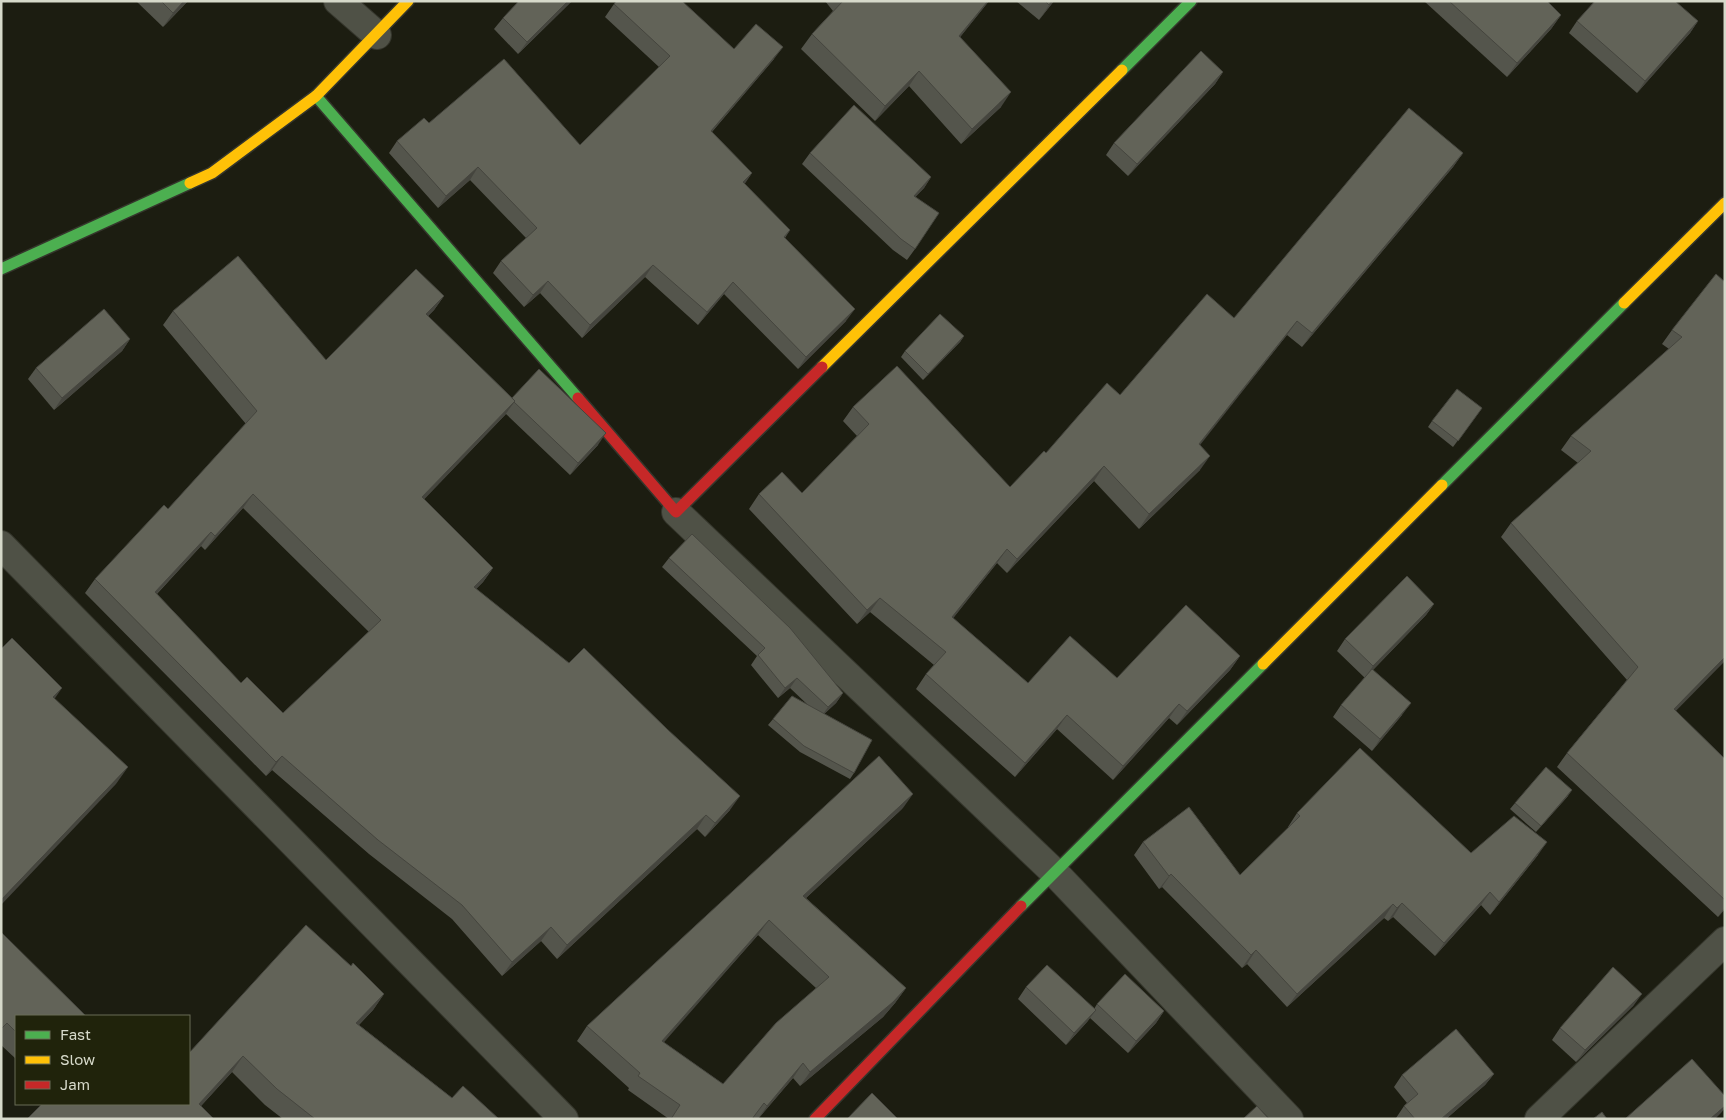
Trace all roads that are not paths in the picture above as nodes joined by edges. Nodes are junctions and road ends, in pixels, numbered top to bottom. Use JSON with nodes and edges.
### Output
{"nodes":[{"id":1,"x":338,"y":1,"type":"edge"},
{"id":2,"x":408,"y":1,"type":"edge"},
{"id":3,"x":1191,"y":1,"type":"edge"},
{"id":4,"x":377,"y":35,"type":"junction"},
{"id":5,"x":316,"y":96,"type":"junction"},
{"id":6,"x":1725,"y":203,"type":"edge"},
{"id":7,"x":1,"y":269,"type":"edge"},
{"id":8,"x":676,"y":512,"type":"junction"},
{"id":9,"x":1,"y":545,"type":"edge"},
{"id":10,"x":1054,"y":872,"type":"junction"},
{"id":11,"x":1725,"y":941,"type":"edge"},
{"id":12,"x":564,"y":1119,"type":"edge"},
{"id":13,"x":815,"y":1119,"type":"edge"},
{"id":14,"x":1289,"y":1119,"type":"edge"},
{"id":15,"x":1539,"y":1119,"type":"edge"}],
"edges":[{"from":1,"to":4,"type":"street"},
{"from":2,"to":4,"type":"street"},
{"from":3,"to":8,"type":"street"},
{"from":4,"to":5,"type":"street"},
{"from":5,"to":7,"type":"street"},
{"from":5,"to":8,"type":"street"},
{"from":6,"to":10,"type":"street"},
{"from":8,"to":10,"type":"street"},
{"from":9,"to":12,"type":"street"},
{"from":10,"to":13,"type":"street"},
{"from":10,"to":14,"type":"street"},
{"from":11,"to":15,"type":"street"}]}
